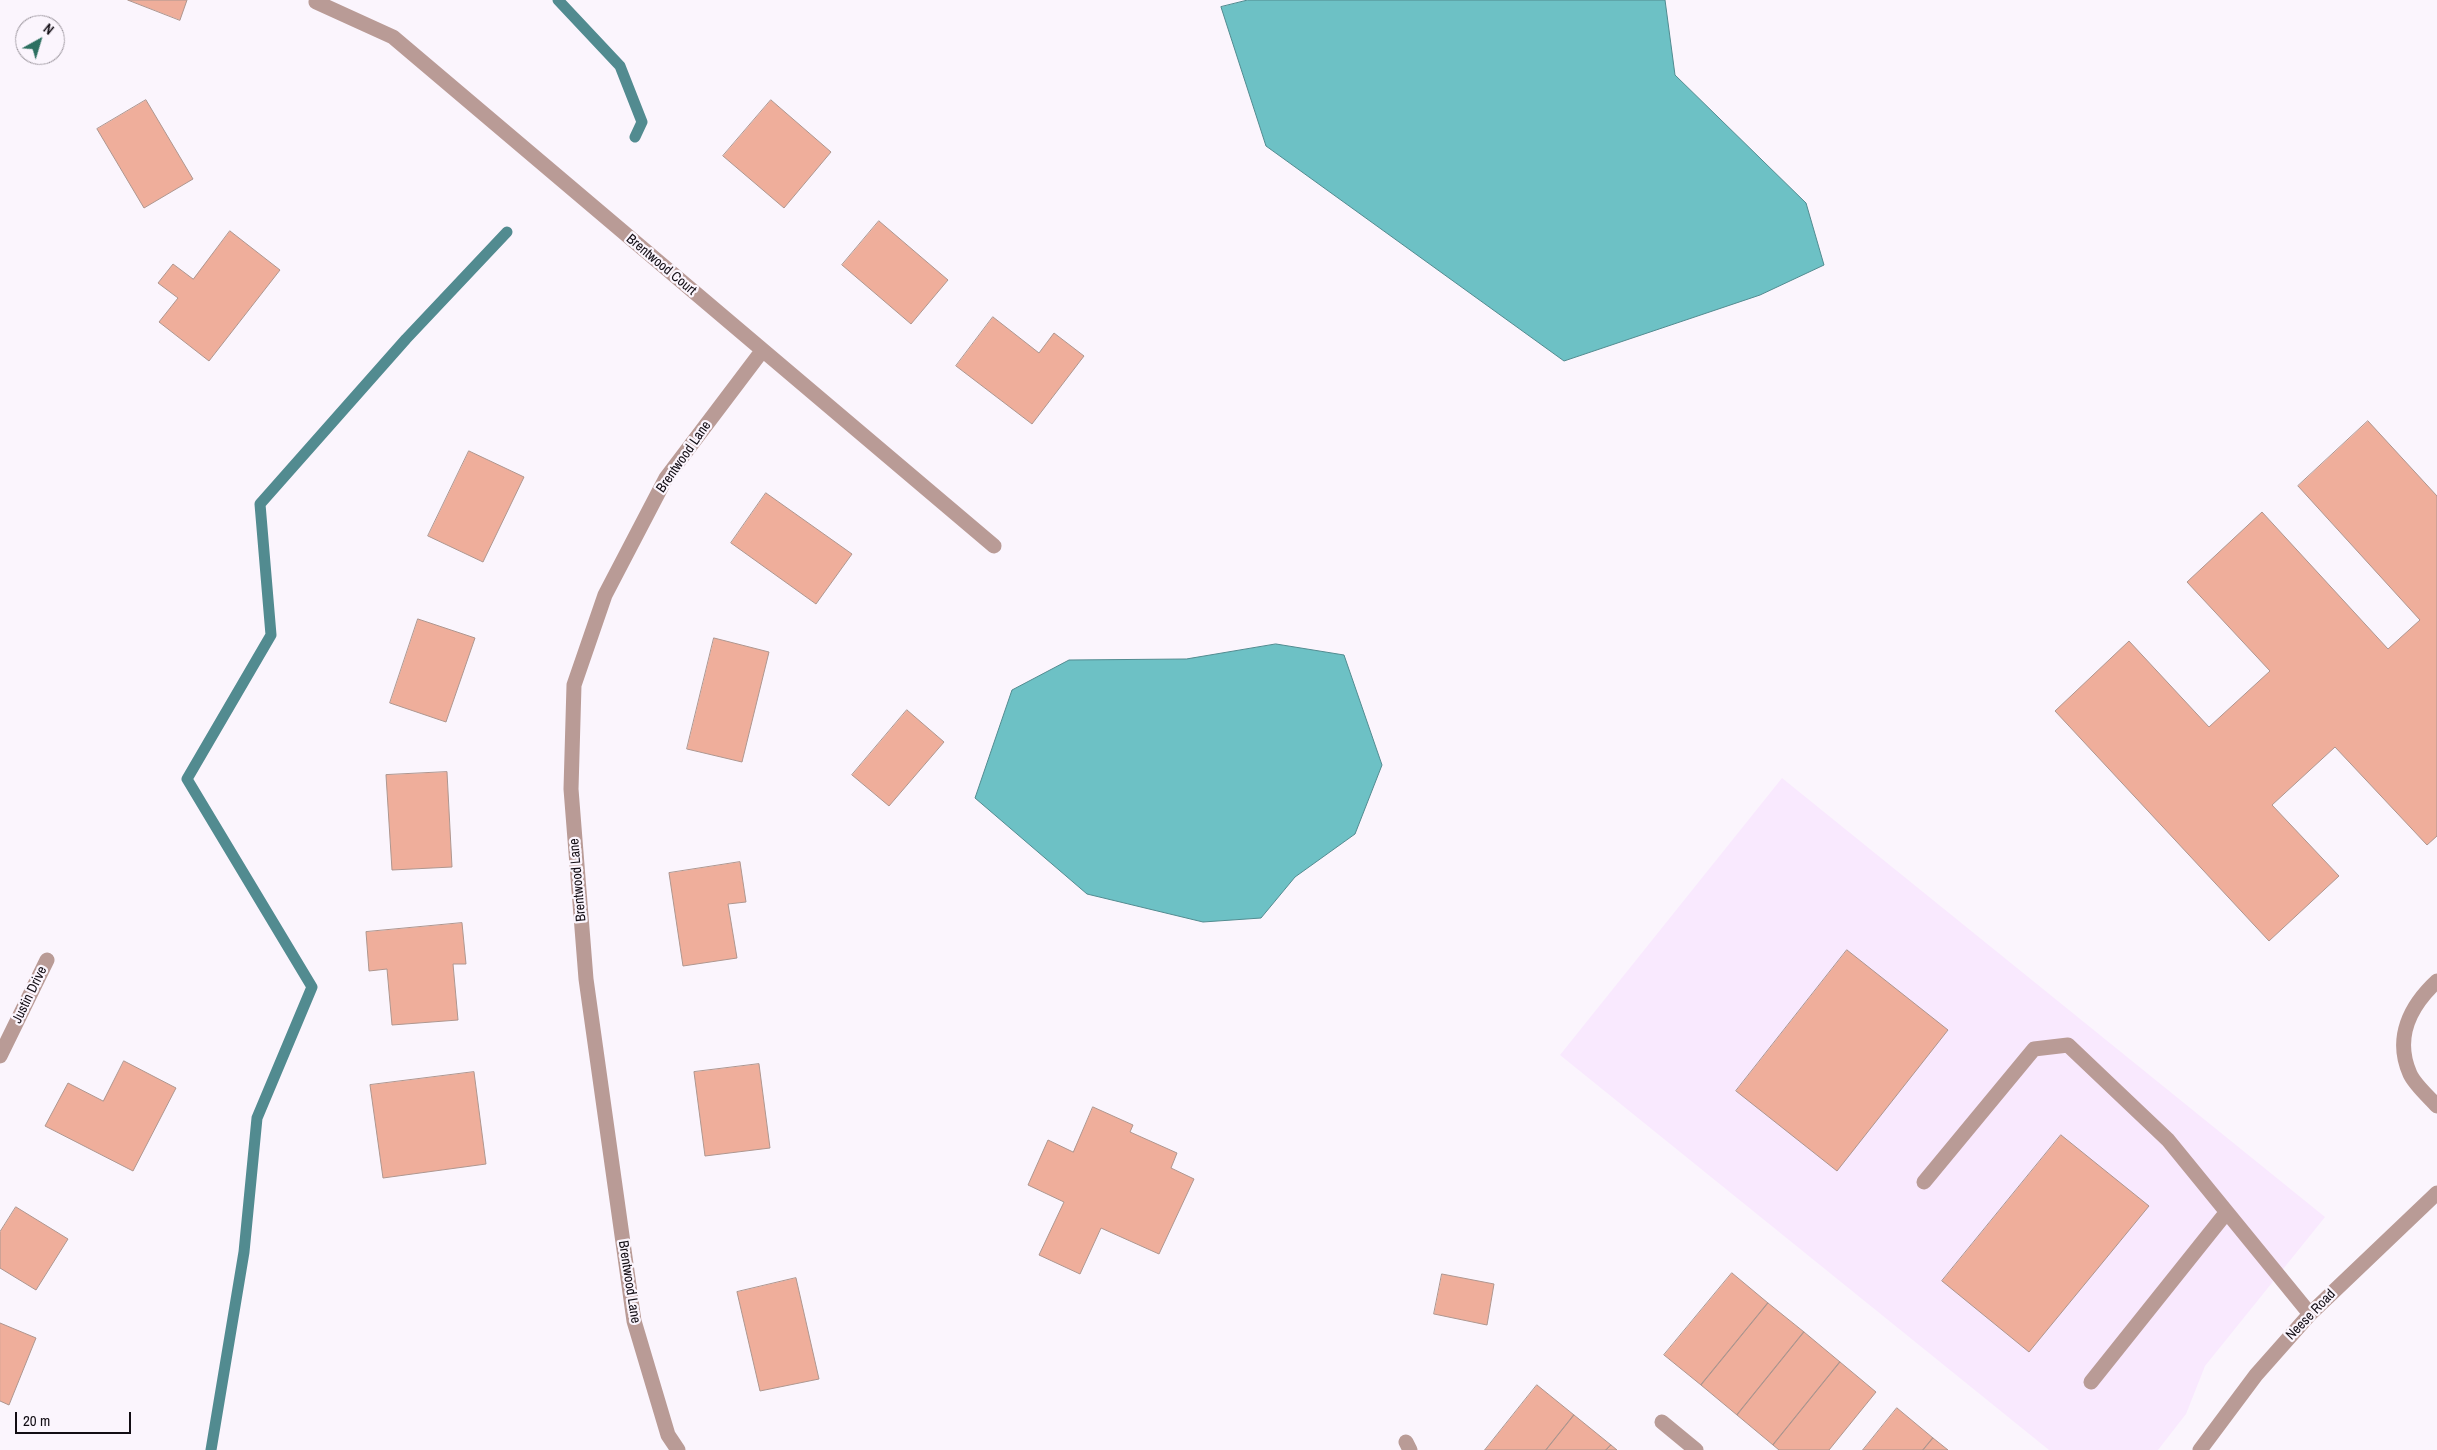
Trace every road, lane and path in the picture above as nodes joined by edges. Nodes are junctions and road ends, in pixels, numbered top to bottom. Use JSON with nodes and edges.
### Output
{"nodes":[{"id":1,"x":316,"y":2,"type":"dead end"},
{"id":2,"x":762,"y":351,"type":"junction"},
{"id":3,"x":994,"y":546,"type":"dead end"},
{"id":4,"x":47,"y":960,"type":"dead end"},
{"id":5,"x":2437,"y":981,"type":"edge"},
{"id":6,"x":0,"y":1056,"type":"edge"},
{"id":7,"x":2437,"y":1106,"type":"edge"},
{"id":8,"x":1924,"y":1182,"type":"dead end"},
{"id":9,"x":2437,"y":1193,"type":"edge"},
{"id":10,"x":2226,"y":1213,"type":"junction"},
{"id":11,"x":2310,"y":1314,"type":"junction"},
{"id":12,"x":2091,"y":1382,"type":"dead end"},
{"id":13,"x":1662,"y":1422,"type":"dead end"},
{"id":14,"x":678,"y":1450,"type":"edge"},
{"id":15,"x":1696,"y":1450,"type":"edge"},
{"id":16,"x":2200,"y":1450,"type":"edge"}],
"edges":[{"from":1,"to":2,"type":"street","name":"Brentwood Court"},
{"from":2,"to":3,"type":"street","name":"Brentwood Court"},
{"from":2,"to":14,"type":"street","name":"Brentwood Lane"},
{"from":4,"to":6,"type":"street","name":"Justin Drive"},
{"from":5,"to":7,"type":"street"},
{"from":8,"to":10,"type":"street"},
{"from":9,"to":11,"type":"street","name":"Neese Road"},
{"from":10,"to":11,"type":"street"},
{"from":10,"to":12,"type":"street"},
{"from":11,"to":16,"type":"street","name":"Neese Road"},
{"from":13,"to":15,"type":"street"}]}
